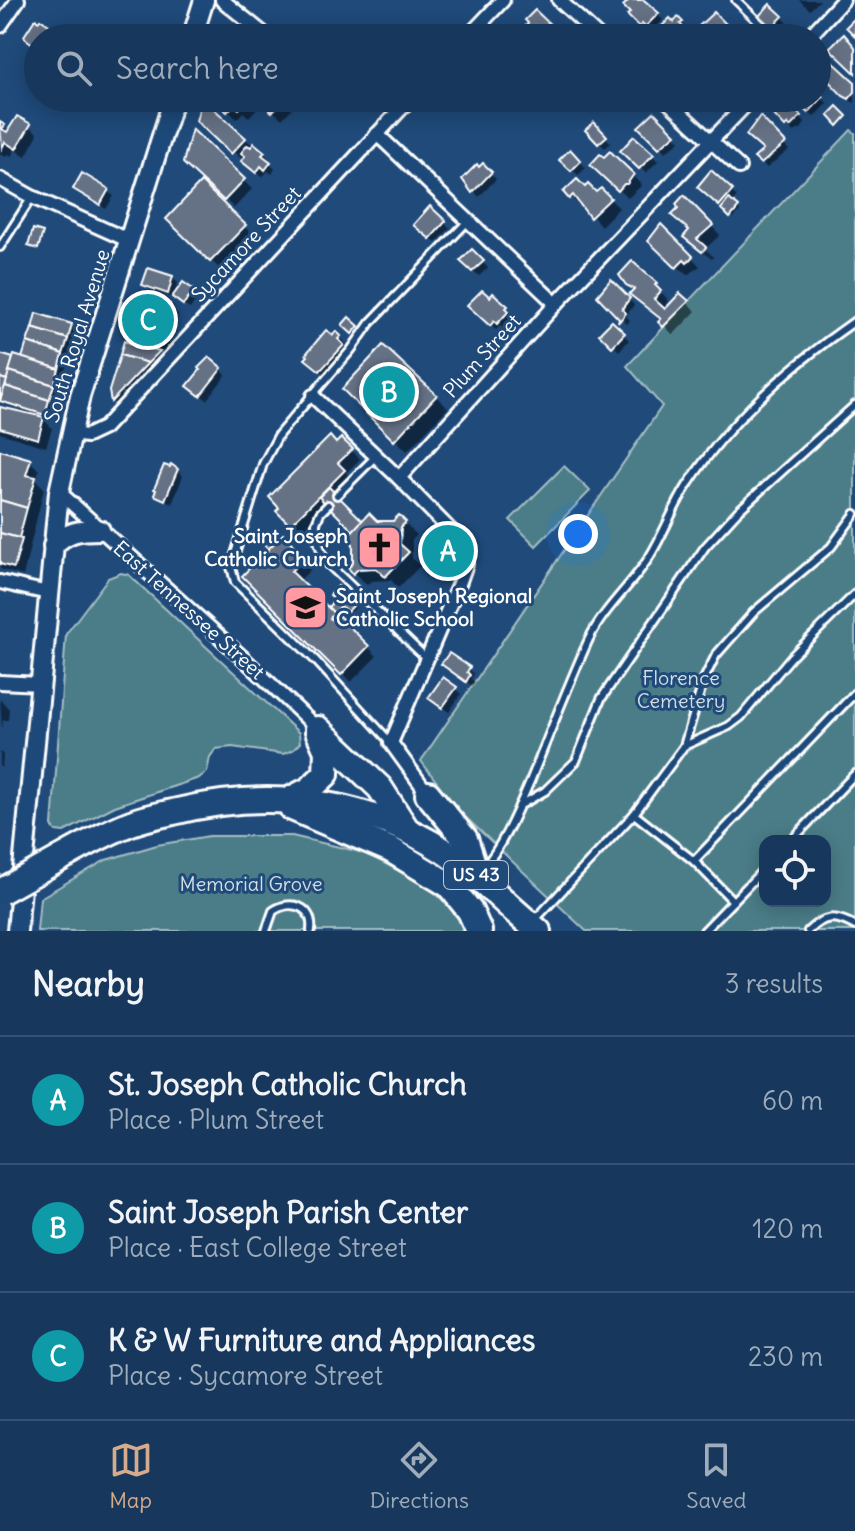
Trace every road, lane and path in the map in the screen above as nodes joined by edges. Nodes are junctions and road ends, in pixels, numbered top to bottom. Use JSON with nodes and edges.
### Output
{"nodes":[{"id":1,"x":18,"y":0,"type":"edge"},
{"id":2,"x":204,"y":0,"type":"edge"},
{"id":3,"x":222,"y":0,"type":"edge"},
{"id":4,"x":503,"y":0,"type":"edge"},
{"id":5,"x":559,"y":0,"type":"edge"},
{"id":6,"x":736,"y":0,"type":"edge"},
{"id":7,"x":843,"y":0,"type":"edge"},
{"id":8,"x":196,"y":24,"type":"edge"},
{"id":9,"x":252,"y":24,"type":"edge"},
{"id":10,"x":480,"y":24,"type":"edge"},
{"id":11,"x":585,"y":24,"type":"edge"},
{"id":12,"x":761,"y":24,"type":"edge"},
{"id":13,"x":821,"y":24,"type":"edge"},
{"id":14,"x":0,"y":26,"type":"edge"},
{"id":15,"x":170,"y":112,"type":"edge"},
{"id":16,"x":398,"y":112,"type":"edge"},
{"id":17,"x":679,"y":112,"type":"edge"},
{"id":18,"x":739,"y":112,"type":"edge"},
{"id":19,"x":377,"y":134,"type":"junction"},
{"id":20,"x":711,"y":141,"type":"junction"},
{"id":21,"x":739,"y":167,"type":"dead end"},
{"id":22,"x":0,"y":179,"type":"edge"},
{"id":23,"x":32,"y":197,"type":"junction"},
{"id":24,"x":469,"y":220,"type":"junction"},
{"id":25,"x":130,"y":241,"type":"junction"},
{"id":26,"x":0,"y":247,"type":"edge"},
{"id":27,"x":556,"y":304,"type":"junction"},
{"id":28,"x":855,"y":321,"type":"edge"},
{"id":29,"x":313,"y":396,"type":"junction"},
{"id":30,"x":855,"y":405,"type":"edge"},
{"id":31,"x":70,"y":434,"type":"junction"},
{"id":32,"x":376,"y":456,"type":"junction"},
{"id":33,"x":399,"y":478,"type":"junction"},
{"id":34,"x":59,"y":492,"type":"junction"},
{"id":35,"x":337,"y":495,"type":"dead end"},
{"id":36,"x":328,"y":505,"type":"dead end"},
{"id":37,"x":855,"y":514,"type":"edge"},
{"id":38,"x":100,"y":530,"type":"junction"},
{"id":39,"x":53,"y":546,"type":"junction"},
{"id":40,"x":0,"y":582,"type":"edge"},
{"id":41,"x":48,"y":593,"type":"junction"},
{"id":42,"x":855,"y":594,"type":"edge"},
{"id":43,"x":427,"y":659,"type":"junction"},
{"id":44,"x":0,"y":682,"type":"edge"},
{"id":45,"x":40,"y":684,"type":"junction"},
{"id":46,"x":855,"y":693,"type":"edge"},
{"id":47,"x":318,"y":729,"type":"junction"},
{"id":48,"x":391,"y":743,"type":"junction"},
{"id":49,"x":684,"y":746,"type":"junction"},
{"id":50,"x":855,"y":774,"type":"edge"},
{"id":51,"x":428,"y":794,"type":"junction"},
{"id":52,"x":280,"y":800,"type":"junction"},
{"id":53,"x":519,"y":806,"type":"junction"},
{"id":54,"x":634,"y":814,"type":"junction"},
{"id":55,"x":407,"y":830,"type":"junction"},
{"id":56,"x":797,"y":835,"type":"edge"},
{"id":57,"x":694,"y":861,"type":"junction"},
{"id":58,"x":759,"y":874,"type":"edge"},
{"id":59,"x":477,"y":876,"type":"junction"},
{"id":60,"x":0,"y":892,"type":"edge"},
{"id":61,"x":733,"y":901,"type":"junction"},
{"id":62,"x":855,"y":926,"type":"edge"},
{"id":63,"x":534,"y":928,"type":"edge"},
{"id":64,"x":17,"y":931,"type":"edge"},
{"id":65,"x":266,"y":931,"type":"edge"},
{"id":66,"x":311,"y":931,"type":"edge"},
{"id":67,"x":479,"y":931,"type":"edge"},
{"id":68,"x":704,"y":931,"type":"edge"},
{"id":69,"x":808,"y":931,"type":"edge"}],
"edges":[{"from":1,"to":14,"type":"street"},
{"from":2,"to":8,"type":"street"},
{"from":3,"to":9,"type":"street"},
{"from":4,"to":10,"type":"street"},
{"from":5,"to":11,"type":"street"},
{"from":6,"to":12,"type":"lane"},
{"from":7,"to":13,"type":"street"},
{"from":15,"to":25,"type":"street","name":"South Royal Avenue"},
{"from":16,"to":19,"type":"street","name":"Sycamore Street"},
{"from":17,"to":20,"type":"street"},
{"from":18,"to":20,"type":"street","name":"Plum Street"},
{"from":19,"to":24,"type":"street"},
{"from":19,"to":31,"type":"street","name":"Sycamore Street"},
{"from":20,"to":21,"type":"street"},
{"from":20,"to":27,"type":"street","name":"Plum Street"},
{"from":22,"to":23,"type":"street"},
{"from":23,"to":25,"type":"street"},
{"from":23,"to":26,"type":"lane"},
{"from":24,"to":27,"type":"street"},
{"from":24,"to":29,"type":"lane"},
{"from":25,"to":31,"type":"street","name":"South Royal Avenue"},
{"from":27,"to":33,"type":"street","name":"Plum Street"},
{"from":28,"to":53,"type":"lane"},
{"from":29,"to":32,"type":"street"},
{"from":29,"to":48,"type":"lane"},
{"from":30,"to":53,"type":"lane"},
{"from":31,"to":34,"type":"street","name":"South Royal Avenue"},
{"from":32,"to":33,"type":"street"},
{"from":32,"to":35,"type":"lane"},
{"from":33,"to":43,"type":"street"},
{"from":34,"to":38,"type":"street","name":"East Tennessee Street"},
{"from":34,"to":39,"type":"street","name":"South Royal Avenue"},
{"from":36,"to":43,"type":"lane"},
{"from":37,"to":49,"type":"lane"},
{"from":38,"to":39,"type":"street"},
{"from":38,"to":47,"type":"street","name":"East Tennessee Street"},
{"from":39,"to":41,"type":"street","name":"South Royal Avenue"},
{"from":40,"to":41,"type":"street"},
{"from":41,"to":45,"type":"street","name":"South Royal Avenue"},
{"from":42,"to":49,"type":"lane"},
{"from":43,"to":48,"type":"street"},
{"from":44,"to":45,"type":"street"},
{"from":45,"to":64,"type":"street","name":"South Royal Avenue"},
{"from":46,"to":57,"type":"lane"},
{"from":47,"to":52,"type":"highway"},
{"from":47,"to":55,"type":"highway"},
{"from":48,"to":51,"type":"street"},
{"from":49,"to":54,"type":"lane"},
{"from":50,"to":56,"type":"lane"},
{"from":51,"to":55,"type":"highway"},
{"from":51,"to":59,"type":"highway"},
{"from":52,"to":55,"type":"highway","number":"US 43"},
{"from":52,"to":60,"type":"highway","number":"US 43","bridge":true},
{"from":52,"to":67,"type":"highway"},
{"from":53,"to":59,"type":"lane"},
{"from":54,"to":57,"type":"lane"},
{"from":54,"to":63,"type":"lane"},
{"from":55,"to":59,"type":"highway","number":"US 43"},
{"from":57,"to":61,"type":"lane"},
{"from":58,"to":61,"type":"lane"},
{"from":59,"to":63,"type":"highway","number":"US 43"},
{"from":61,"to":68,"type":"lane"},
{"from":62,"to":69,"type":"lane"},
{"from":65,"to":66,"type":"lane"}]}
